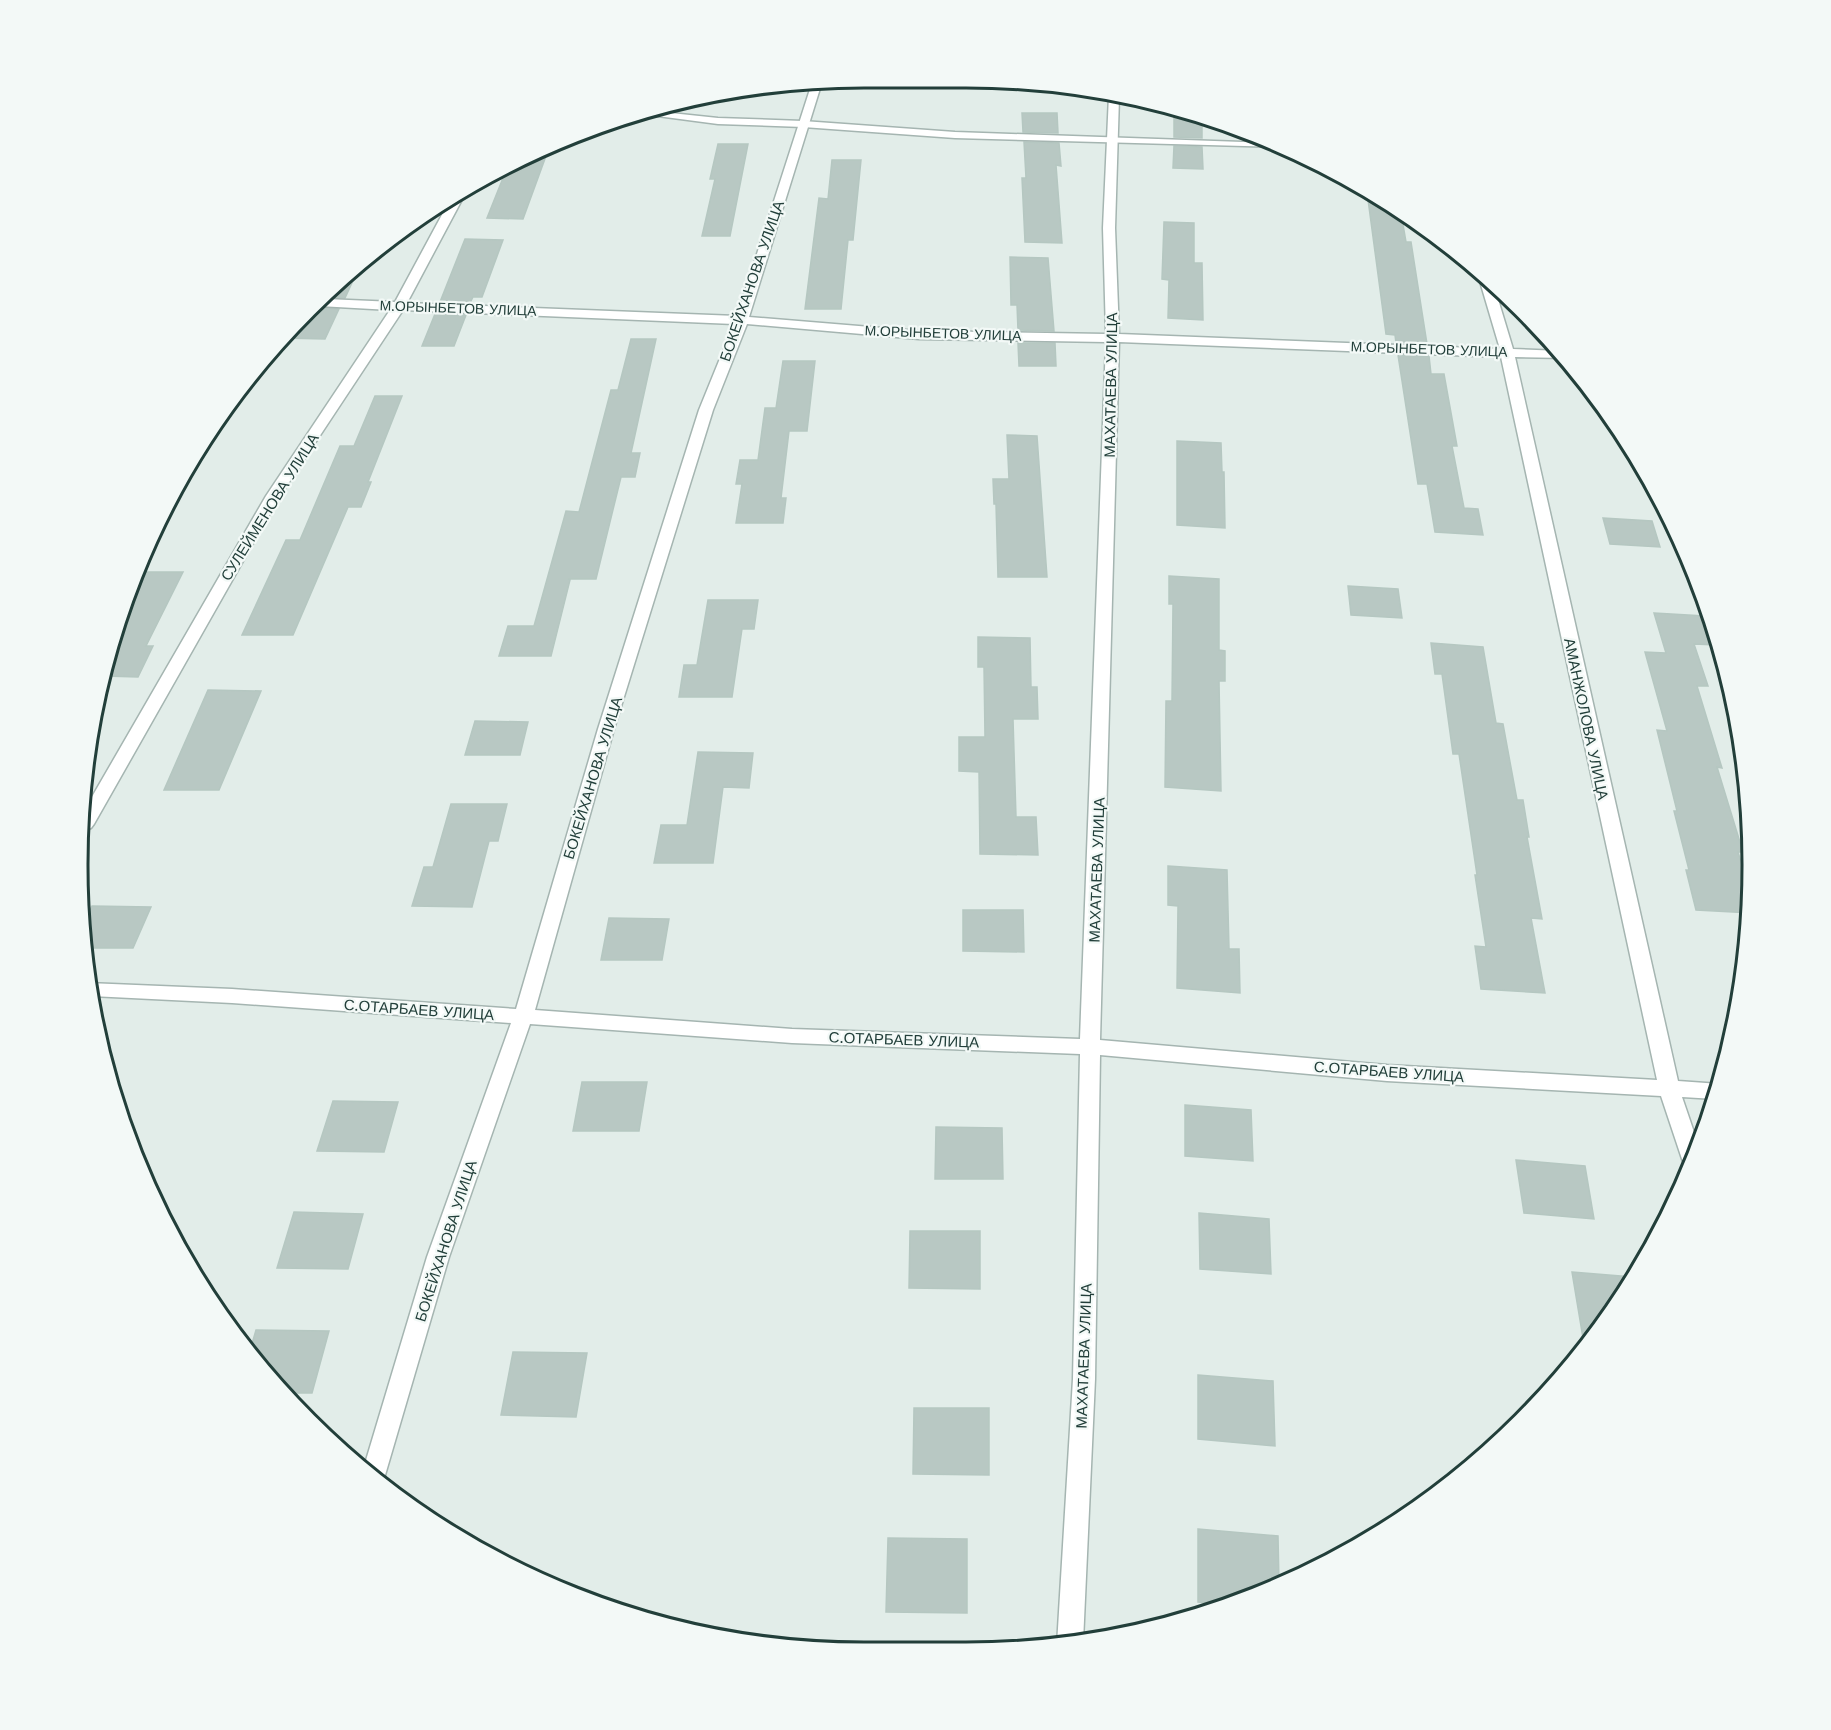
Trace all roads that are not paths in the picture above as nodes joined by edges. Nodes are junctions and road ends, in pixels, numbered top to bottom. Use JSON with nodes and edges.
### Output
{"nodes":[{"id":1,"x":815,"y":90,"type":"edge"},
{"id":2,"x":1114,"y":102,"type":"edge"},
{"id":3,"x":663,"y":115,"type":"edge"},
{"id":4,"x":803,"y":124,"type":"junction"},
{"id":5,"x":1113,"y":140,"type":"junction"},
{"id":6,"x":1256,"y":145,"type":"edge"},
{"id":7,"x":451,"y":209,"type":"edge"},
{"id":8,"x":1489,"y":291,"type":"edge"},
{"id":9,"x":329,"y":303,"type":"edge"},
{"id":10,"x":399,"y":306,"type":"junction"},
{"id":11,"x":742,"y":320,"type":"junction"},
{"id":12,"x":1113,"y":338,"type":"junction"},
{"id":13,"x":1507,"y":352,"type":"junction"},
{"id":14,"x":1551,"y":354,"type":"edge"},
{"id":15,"x":90,"y":815,"type":"edge"},
{"id":16,"x":99,"y":989,"type":"edge"},
{"id":17,"x":523,"y":1017,"type":"junction"},
{"id":18,"x":1090,"y":1047,"type":"junction"},
{"id":19,"x":1669,"y":1088,"type":"junction"},
{"id":20,"x":1709,"y":1090,"type":"edge"},
{"id":21,"x":1688,"y":1148,"type":"edge"},
{"id":22,"x":376,"y":1468,"type":"edge"},
{"id":23,"x":1071,"y":1634,"type":"edge"}],
"edges":[{"from":1,"to":4,"type":"street","name":"БОКЕЙХАНОВА УЛИЦА"},
{"from":2,"to":5,"type":"street","name":"МАХАТАЕВА УЛИЦА"},
{"from":3,"to":4,"type":"lane"},
{"from":4,"to":5,"type":"lane"},
{"from":4,"to":11,"type":"street","name":"БОКЕЙХАНОВА УЛИЦА"},
{"from":5,"to":6,"type":"lane"},
{"from":5,"to":12,"type":"street","name":"МАХАТАЕВА УЛИЦА"},
{"from":7,"to":10,"type":"street","name":"СУЛЕЙМЕНОВА УЛИЦА"},
{"from":8,"to":13,"type":"street","name":"АМАНЖОЛОВА УЛИЦА"},
{"from":9,"to":10,"type":"street","name":"М.ОРЫНБЕТОВ УЛИЦА"},
{"from":10,"to":11,"type":"street","name":"М.ОРЫНБЕТОВ УЛИЦА"},
{"from":10,"to":15,"type":"street","name":"СУЛЕЙМЕНОВА УЛИЦА"},
{"from":11,"to":12,"type":"street","name":"М.ОРЫНБЕТОВ УЛИЦА"},
{"from":11,"to":17,"type":"street","name":"БОКЕЙХАНОВА УЛИЦА"},
{"from":12,"to":13,"type":"street","name":"М.ОРЫНБЕТОВ УЛИЦА"},
{"from":12,"to":18,"type":"street","name":"МАХАТАЕВА УЛИЦА"},
{"from":13,"to":14,"type":"street","name":"М.ОРЫНБЕТОВ УЛИЦА"},
{"from":13,"to":19,"type":"street","name":"АМАНЖОЛОВА УЛИЦА"},
{"from":16,"to":17,"type":"street","name":"С.ОТАРБАЕВ УЛИЦА"},
{"from":17,"to":18,"type":"street","name":"С.ОТАРБАЕВ УЛИЦА"},
{"from":17,"to":22,"type":"street","name":"БОКЕЙХАНОВА УЛИЦА"},
{"from":18,"to":19,"type":"street","name":"С.ОТАРБАЕВ УЛИЦА"},
{"from":18,"to":23,"type":"street","name":"МАХАТАЕВА УЛИЦА"},
{"from":19,"to":20,"type":"street","name":"С.ОТАРБАЕВ УЛИЦА"},
{"from":19,"to":21,"type":"street","name":"АМАНЖОЛОВА УЛИЦА"}]}
